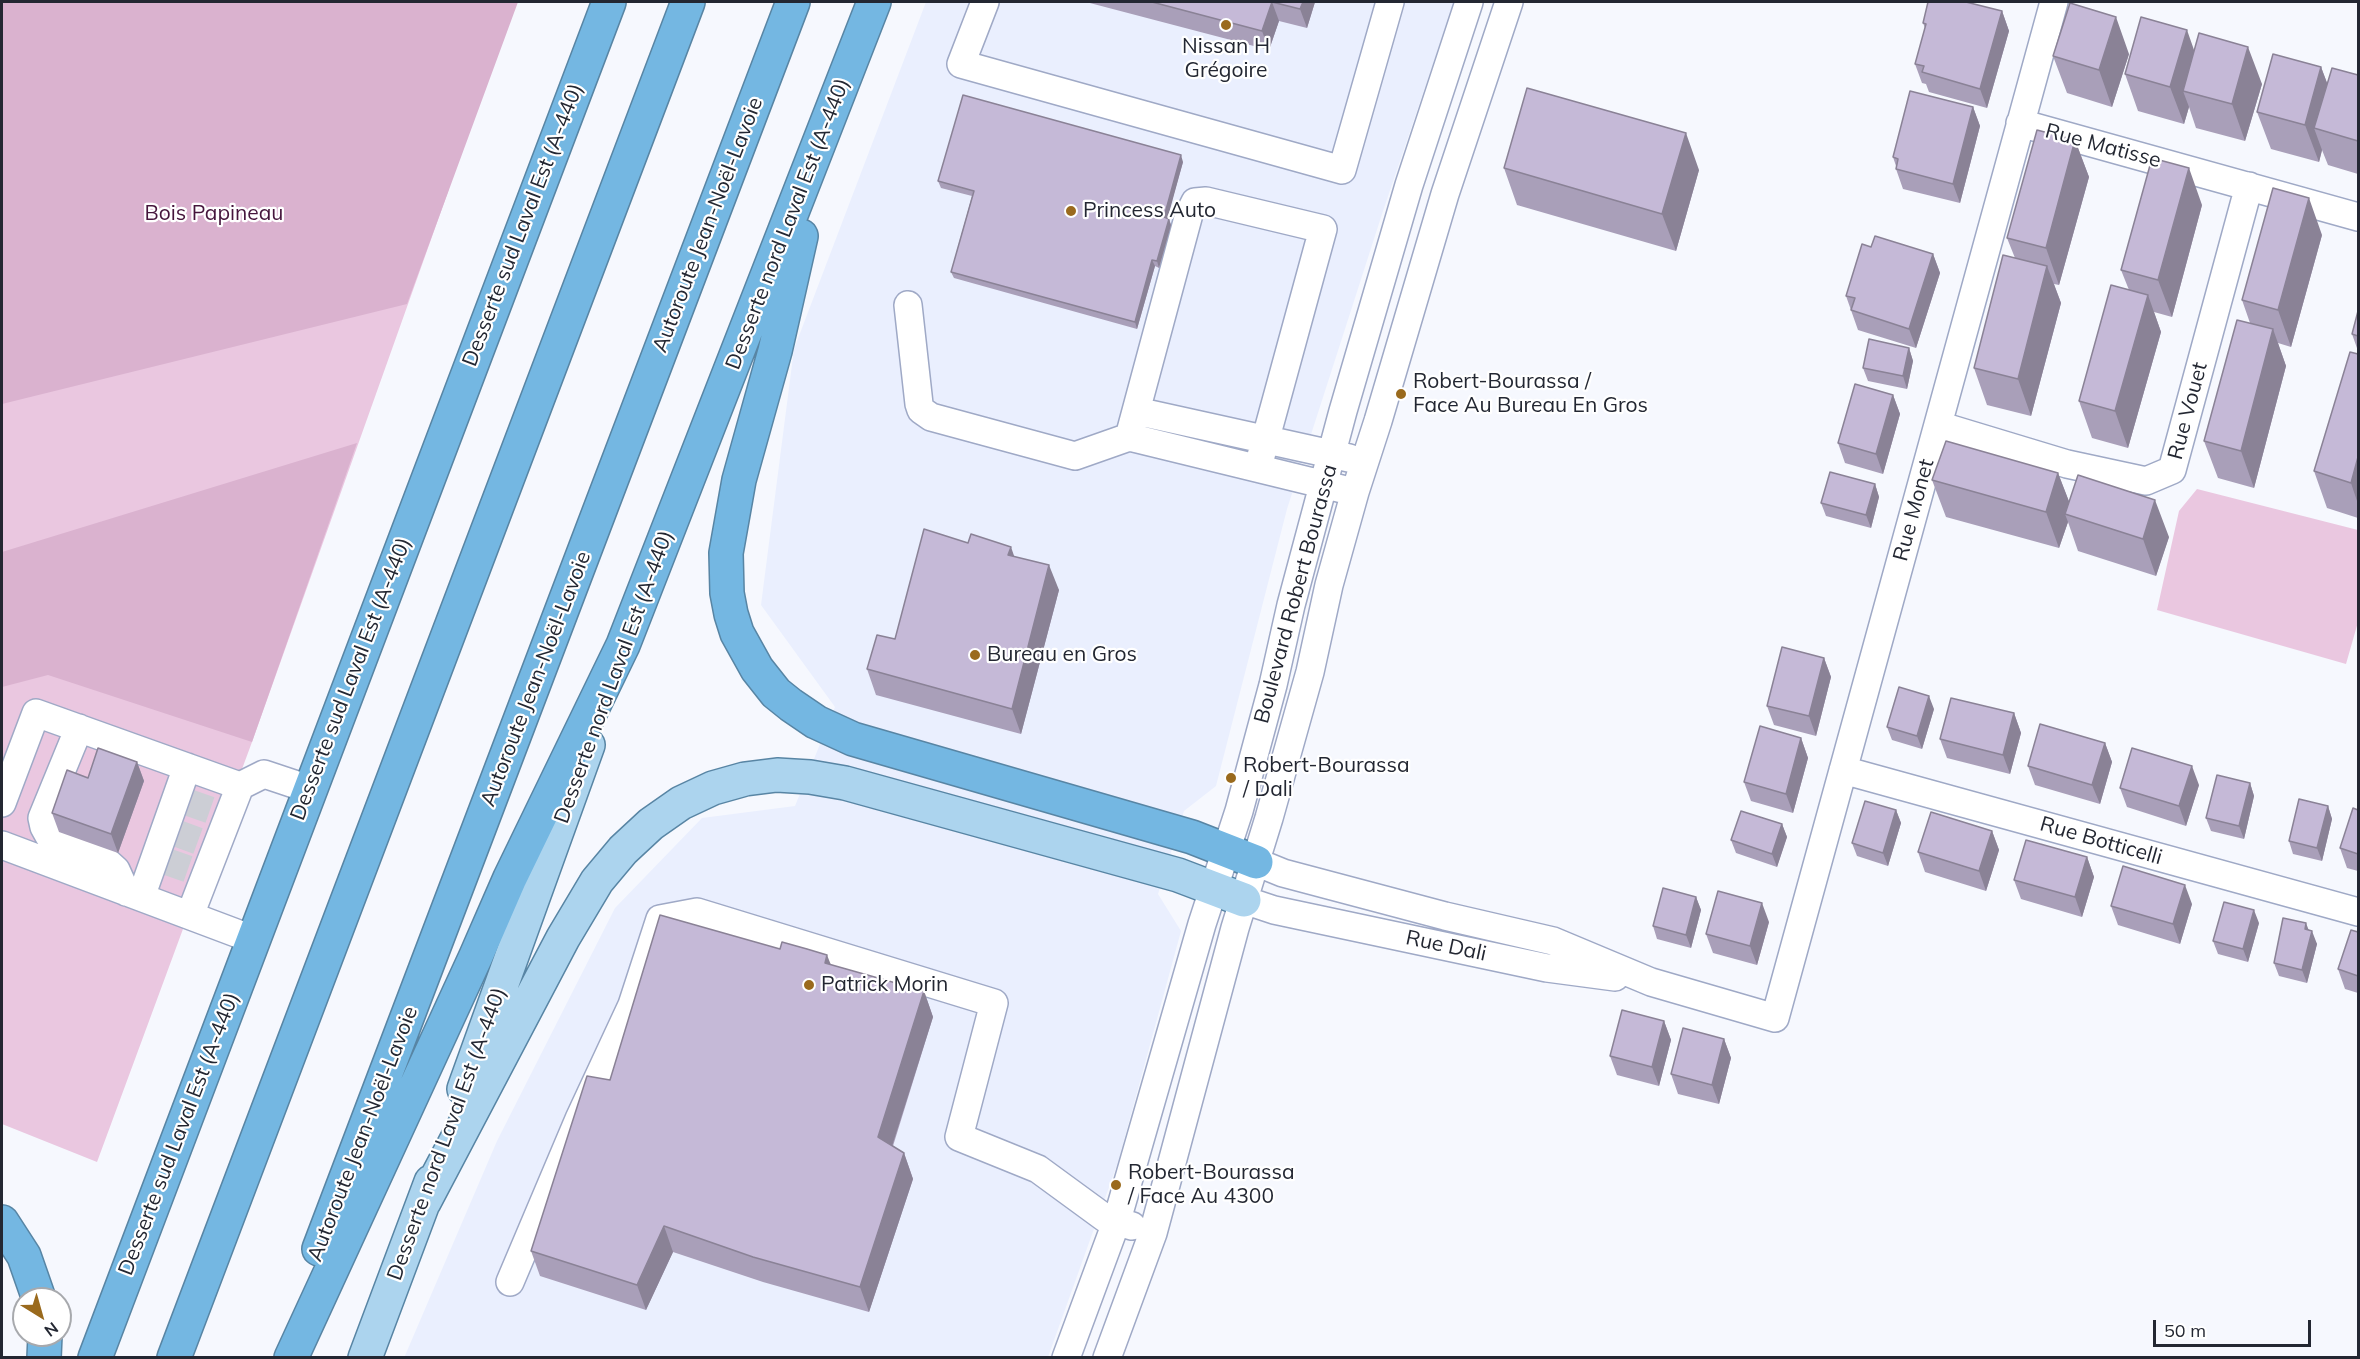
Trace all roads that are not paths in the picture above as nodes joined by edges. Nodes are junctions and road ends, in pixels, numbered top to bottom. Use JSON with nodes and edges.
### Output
{"nodes":[{"id":1,"x":609,"y":2,"type":"edge"},
{"id":2,"x":688,"y":2,"type":"edge"},
{"id":3,"x":793,"y":2,"type":"edge"},
{"id":4,"x":874,"y":2,"type":"edge"},
{"id":5,"x":985,"y":2,"type":"edge"},
{"id":6,"x":1390,"y":2,"type":"edge"},
{"id":7,"x":1469,"y":2,"type":"edge"},
{"id":8,"x":1509,"y":2,"type":"edge"},
{"id":9,"x":2054,"y":2,"type":"edge"},
{"id":10,"x":2020,"y":123,"type":"junction"},
{"id":11,"x":826,"y":127,"type":"junction"},
{"id":12,"x":2249,"y":186,"type":"junction"},
{"id":13,"x":2358,"y":217,"type":"edge"},
{"id":14,"x":908,"y":304,"type":"dead end"},
{"id":15,"x":1136,"y":411,"type":"junction"},
{"id":16,"x":1938,"y":424,"type":"junction"},
{"id":17,"x":1129,"y":437,"type":"junction"},
{"id":18,"x":1264,"y":440,"type":"junction"},
{"id":19,"x":1332,"y":455,"type":"junction"},
{"id":20,"x":1365,"y":462,"type":"junction"},
{"id":21,"x":1258,"y":467,"type":"junction"},
{"id":22,"x":1324,"y":485,"type":"junction"},
{"id":23,"x":1355,"y":492,"type":"junction"},
{"id":24,"x":623,"y":645,"type":"junction"},
{"id":25,"x":79,"y":728,"type":"junction"},
{"id":26,"x":186,"y":767,"type":"junction"},
{"id":27,"x":1843,"y":770,"type":"junction"},
{"id":28,"x":240,"y":786,"type":"junction"},
{"id":29,"x":309,"y":789,"type":"junction"},
{"id":30,"x":2,"y":803,"type":"edge"},
{"id":31,"x":201,"y":807,"type":"junction"},
{"id":32,"x":189,"y":838,"type":"junction"},
{"id":33,"x":2,"y":845,"type":"edge"},
{"id":34,"x":1241,"y":856,"type":"junction"},
{"id":35,"x":179,"y":866,"type":"junction"},
{"id":36,"x":1213,"y":889,"type":"junction"},
{"id":37,"x":133,"y":894,"type":"junction"},
{"id":38,"x":1244,"y":900,"type":"junction"},
{"id":39,"x":2358,"y":912,"type":"edge"},
{"id":40,"x":189,"y":915,"type":"junction"},
{"id":41,"x":252,"y":939,"type":"junction"},
{"id":42,"x":1651,"y":982,"type":"junction"},
{"id":43,"x":1775,"y":1018,"type":"joint"},
{"id":44,"x":424,"y":1202,"type":"junction"},
{"id":45,"x":1117,"y":1220,"type":"junction"},
{"id":46,"x":2,"y":1222,"type":"edge"},
{"id":47,"x":1153,"y":1233,"type":"junction"},
{"id":48,"x":510,"y":1282,"type":"dead end"},
{"id":49,"x":35,"y":1287,"type":"edge"},
{"id":50,"x":94,"y":1358,"type":"edge"},
{"id":51,"x":174,"y":1358,"type":"edge"},
{"id":52,"x":279,"y":1358,"type":"edge"},
{"id":53,"x":291,"y":1358,"type":"edge"},
{"id":54,"x":365,"y":1358,"type":"edge"},
{"id":55,"x":1066,"y":1358,"type":"edge"},
{"id":56,"x":1107,"y":1358,"type":"edge"}],
"edges":[{"from":1,"to":29,"type":"highway","name":"Desserte sud Laval Est (A-440)"},
{"from":2,"to":51,"type":"highway"},
{"from":3,"to":52,"type":"highway","name":"Autoroute Jean-Noël-Lavoie"},
{"from":4,"to":11,"type":"highway","name":"Desserte nord Laval Est (A-440)"},
{"from":5,"to":6,"type":"street"},
{"from":7,"to":19,"type":"street","name":"Boulevard Robert Bourassa"},
{"from":8,"to":20,"type":"street","name":"Boulevard Robert Bourassa"},
{"from":9,"to":10,"type":"street","name":"Rue Monet"},
{"from":10,"to":12,"type":"street","name":"Rue Matisse"},
{"from":10,"to":16,"type":"street","name":"Rue Monet"},
{"from":11,"to":24,"type":"highway","name":"Desserte nord Laval Est (A-440)"},
{"from":11,"to":34,"type":"highway"},
{"from":12,"to":13,"type":"street","name":"Rue Matisse"},
{"from":12,"to":16,"type":"street","name":"Rue Vouet"},
{"from":14,"to":17,"type":"street"},
{"from":15,"to":17,"type":"street"},
{"from":15,"to":18,"type":"street"},
{"from":15,"to":18,"type":"street"},
{"from":16,"to":27,"type":"street","name":"Rue Monet"},
{"from":17,"to":21,"type":"street"},
{"from":18,"to":19,"type":"street"},
{"from":18,"to":21,"type":"street"},
{"from":19,"to":20,"type":"street"},
{"from":19,"to":22,"type":"street","name":"Boulevard Robert Bourassa"},
{"from":20,"to":23,"type":"street","name":"Boulevard Robert Bourassa"},
{"from":21,"to":22,"type":"street"},
{"from":22,"to":23,"type":"street"},
{"from":22,"to":34,"type":"street","name":"Boulevard Robert Bourassa"},
{"from":23,"to":34,"type":"street","name":"Boulevard Robert Bourassa"},
{"from":24,"to":44,"type":"main road","name":"Desserte nord Laval Est (A-440)"},
{"from":24,"to":53,"type":"highway"},
{"from":25,"to":26,"type":"street"},
{"from":25,"to":30,"type":"street"},
{"from":25,"to":37,"type":"street"},
{"from":26,"to":28,"type":"street"},
{"from":26,"to":31,"type":"street"},
{"from":27,"to":39,"type":"street","name":"Rue Botticelli"},
{"from":27,"to":43,"type":"street","name":"Rue Monet"},
{"from":28,"to":29,"type":"street"},
{"from":28,"to":31,"type":"street"},
{"from":29,"to":41,"type":"highway","name":"Desserte sud Laval Est (A-440)"},
{"from":31,"to":32,"type":"street"},
{"from":31,"to":32,"type":"street"},
{"from":32,"to":35,"type":"street"},
{"from":32,"to":35,"type":"street"},
{"from":33,"to":37,"type":"street"},
{"from":34,"to":36,"type":"street","name":"Boulevard Robert Bourassa"},
{"from":34,"to":38,"type":"street","name":"Boulevard Robert Bourassa"},
{"from":34,"to":42,"type":"street","name":"Rue Dali"},
{"from":35,"to":37,"type":"street"},
{"from":35,"to":40,"type":"street"},
{"from":36,"to":38,"type":"main road"},
{"from":36,"to":44,"type":"main road"},
{"from":36,"to":45,"type":"street","name":"Boulevard Robert Bourassa"},
{"from":37,"to":40,"type":"street"},
{"from":38,"to":42,"type":"street","name":"Rue Dali"},
{"from":38,"to":47,"type":"street","name":"Boulevard Robert Bourassa"},
{"from":40,"to":41,"type":"street"},
{"from":41,"to":50,"type":"highway","name":"Desserte sud Laval Est (A-440)"},
{"from":42,"to":43,"type":"street","name":"Rue Dali"},
{"from":44,"to":54,"type":"main road","name":"Desserte nord Laval Est (A-440)"},
{"from":45,"to":47,"type":"street"},
{"from":45,"to":48,"type":"street"},
{"from":45,"to":55,"type":"street","name":"Boulevard Robert Bourassa"},
{"from":46,"to":49,"type":"highway"},
{"from":47,"to":56,"type":"street","name":"Boulevard Robert Bourassa"}]}
